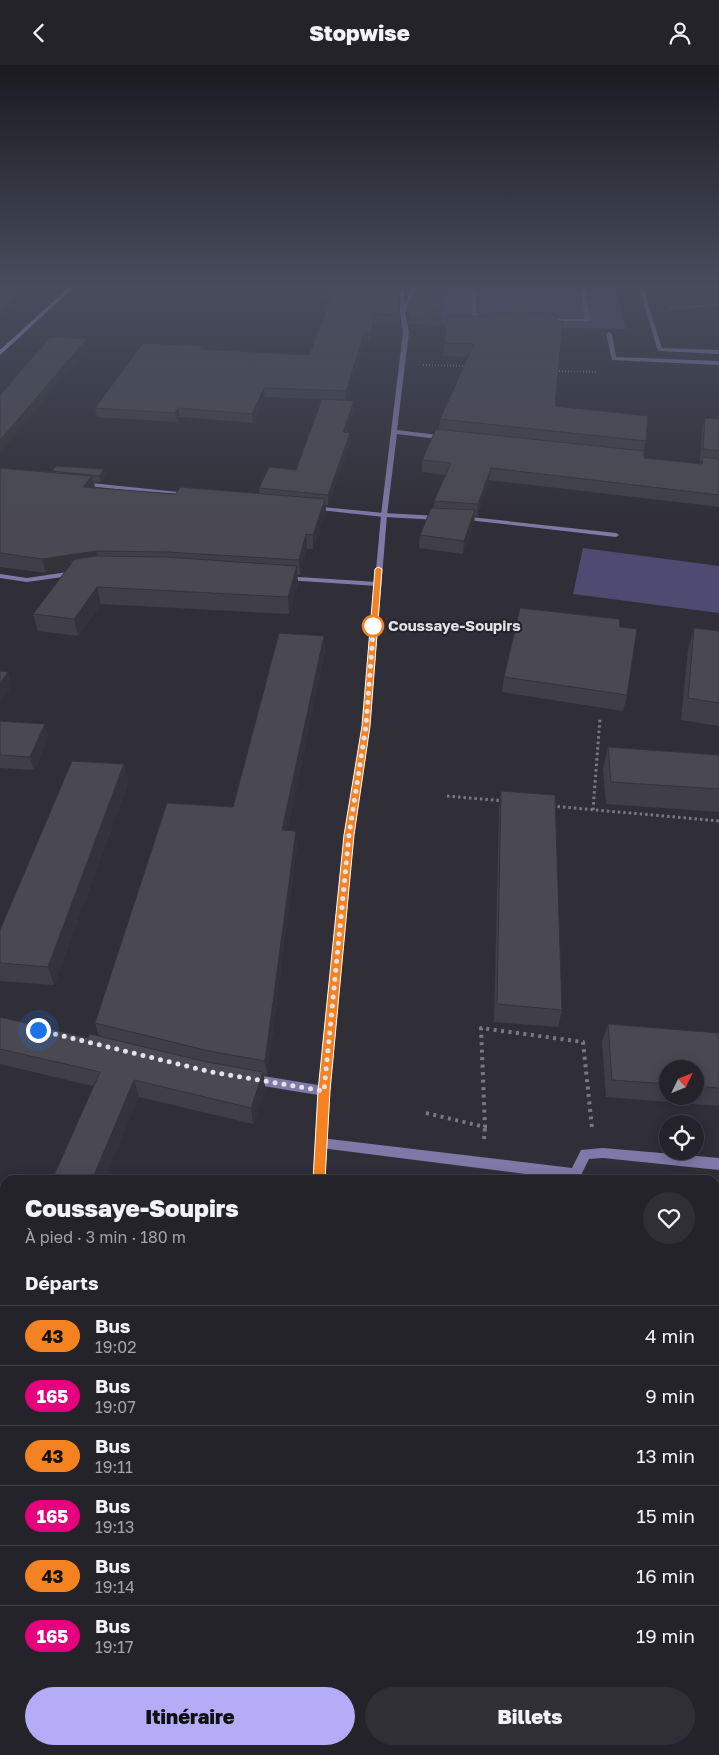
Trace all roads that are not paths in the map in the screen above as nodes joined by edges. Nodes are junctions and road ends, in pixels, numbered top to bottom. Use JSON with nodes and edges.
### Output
{"nodes":[{"id":1,"x":403,"y":367,"type":"edge"},
{"id":2,"x":395,"y":432,"type":"junction"},
{"id":3,"x":454,"y":439,"type":"edge"},
{"id":4,"x":69,"y":483,"type":"edge"},
{"id":5,"x":197,"y":496,"type":"edge"},
{"id":6,"x":305,"y":507,"type":"edge"},
{"id":7,"x":384,"y":515,"type":"junction"},
{"id":8,"x":616,"y":535,"type":"dead end"},
{"id":9,"x":81,"y":572,"type":"edge"},
{"id":10,"x":0,"y":577,"type":"edge"},
{"id":11,"x":278,"y":578,"type":"edge"},
{"id":12,"x":377,"y":584,"type":"junction"},
{"id":13,"x":237,"y":1077,"type":"edge"},
{"id":14,"x":324,"y":1091,"type":"junction"},
{"id":15,"x":321,"y":1143,"type":"junction"},
{"id":16,"x":719,"y":1164,"type":"edge"},
{"id":17,"x":319,"y":1175,"type":"edge"},
{"id":18,"x":563,"y":1175,"type":"edge"},
{"id":19,"x":579,"y":1175,"type":"edge"}],
"edges":[{"from":1,"to":2,"type":"street"},
{"from":2,"to":3,"type":"street"},
{"from":2,"to":7,"type":"street"},
{"from":4,"to":5,"type":"street"},
{"from":6,"to":7,"type":"street"},
{"from":7,"to":8,"type":"street"},
{"from":7,"to":12,"type":"street"},
{"from":9,"to":10,"type":"street"},
{"from":11,"to":12,"type":"street"},
{"from":12,"to":14,"type":"street"},
{"from":13,"to":14,"type":"street"},
{"from":14,"to":15,"type":"street"},
{"from":15,"to":17,"type":"street"},
{"from":15,"to":18,"type":"street"},
{"from":16,"to":19,"type":"street"}]}
